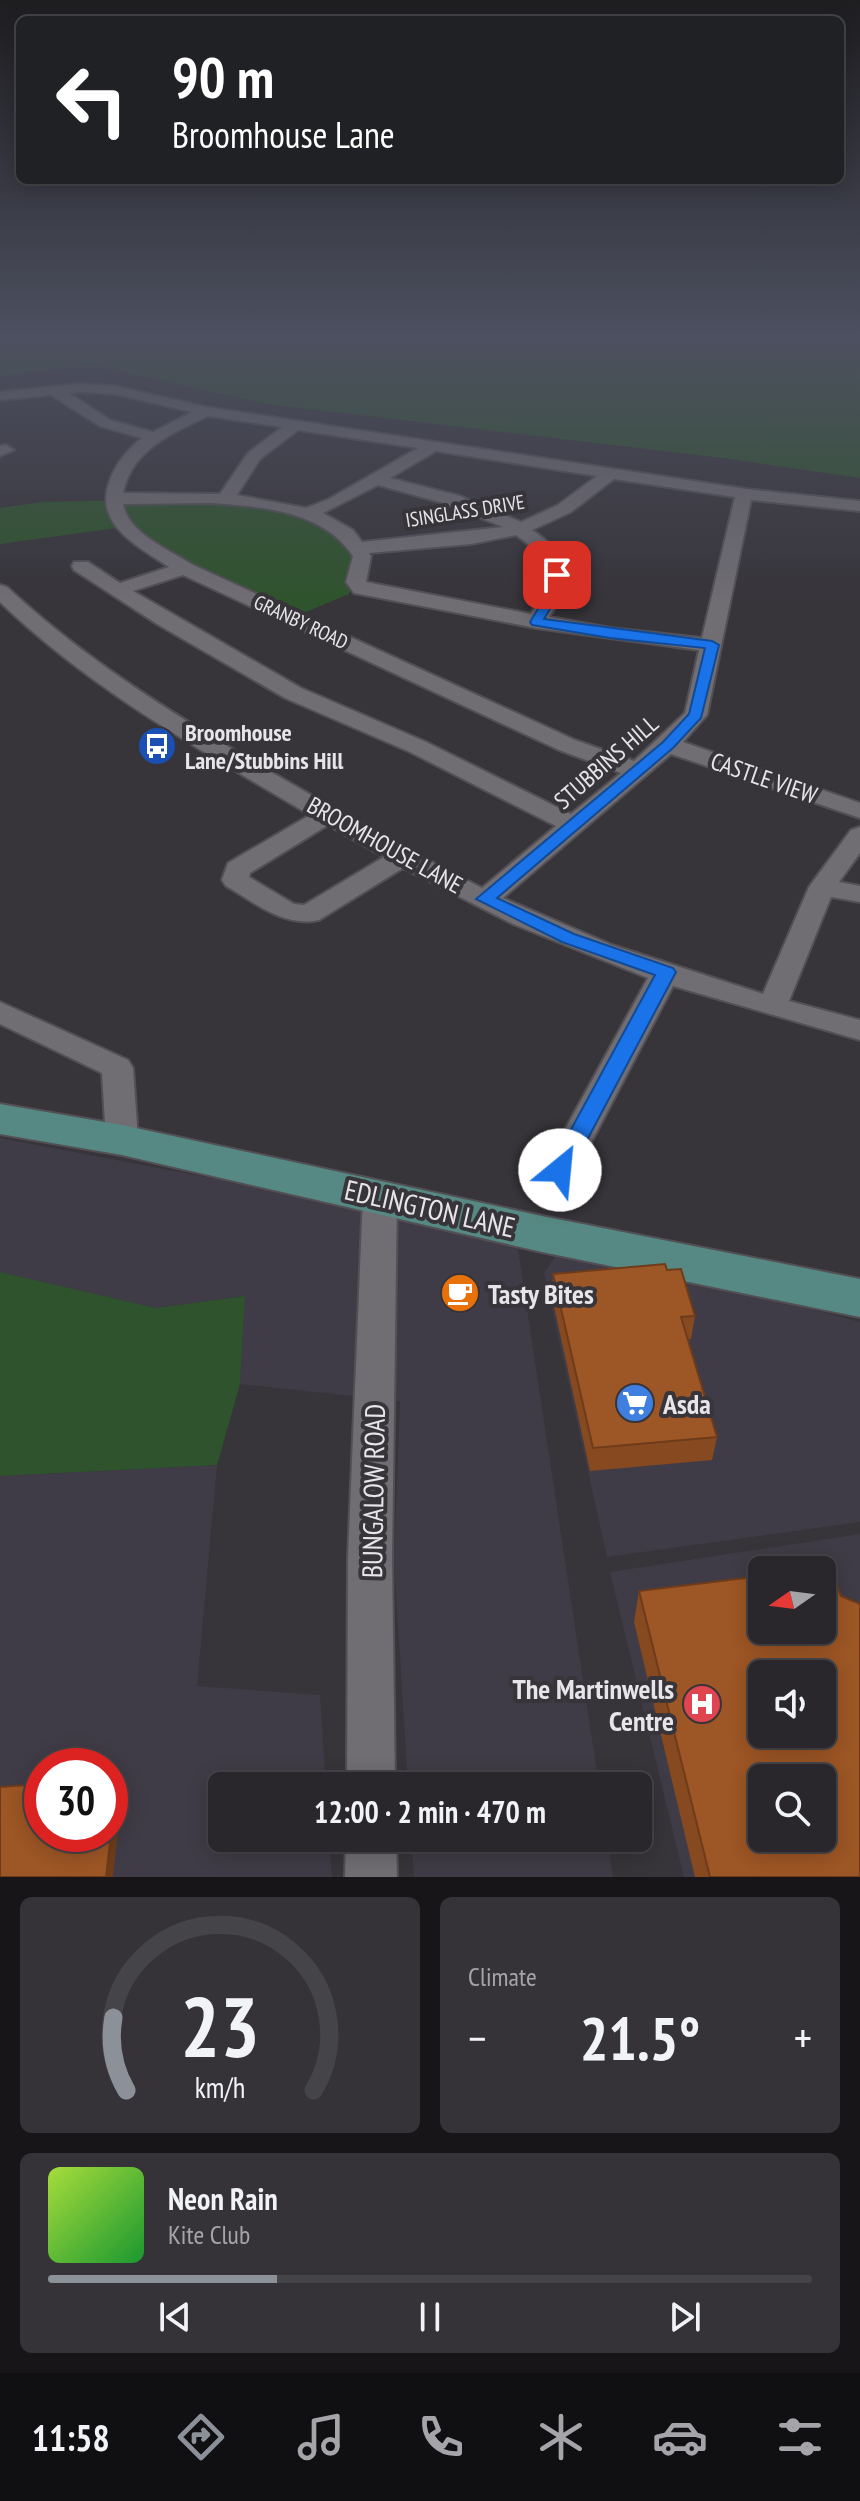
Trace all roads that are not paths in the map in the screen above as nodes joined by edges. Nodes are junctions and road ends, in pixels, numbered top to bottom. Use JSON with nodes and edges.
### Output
{"nodes":[{"id":1,"x":295,"y":425,"type":"edge"},
{"id":2,"x":114,"y":426,"type":"edge"},
{"id":3,"x":177,"y":426,"type":"edge"},
{"id":4,"x":299,"y":426,"type":"edge"},
{"id":5,"x":155,"y":437,"type":"junction"},
{"id":6,"x":434,"y":446,"type":"junction"},
{"id":7,"x":611,"y":473,"type":"junction"},
{"id":8,"x":377,"y":480,"type":"junction"},
{"id":9,"x":746,"y":494,"type":"junction"},
{"id":10,"x":226,"y":498,"type":"junction"},
{"id":11,"x":113,"y":499,"type":"junction"},
{"id":12,"x":860,"y":506,"type":"edge"},
{"id":13,"x":305,"y":514,"type":"junction"},
{"id":14,"x":516,"y":528,"type":"junction"},
{"id":15,"x":359,"y":548,"type":"junction"},
{"id":16,"x":81,"y":566,"type":"dead end"},
{"id":17,"x":184,"y":568,"type":"junction"},
{"id":18,"x":116,"y":590,"type":"junction"},
{"id":19,"x":0,"y":591,"type":"edge"},
{"id":20,"x":536,"y":622,"type":"junction"},
{"id":21,"x":712,"y":645,"type":"junction"},
{"id":22,"x":668,"y":745,"type":"junction"},
{"id":23,"x":636,"y":770,"type":"junction"},
{"id":24,"x":860,"y":811,"type":"edge"},
{"id":25,"x":327,"y":815,"type":"junction"},
{"id":26,"x":573,"y":825,"type":"junction"},
{"id":27,"x":860,"y":835,"type":"edge"},
{"id":28,"x":404,"y":856,"type":"junction"},
{"id":29,"x":822,"y":887,"type":"junction"},
{"id":30,"x":860,"y":894,"type":"edge"},
{"id":31,"x":485,"y":899,"type":"junction"},
{"id":32,"x":666,"y":972,"type":"junction"},
{"id":33,"x":772,"y":1007,"type":"junction"},
{"id":34,"x":0,"y":1012,"type":"edge"},
{"id":35,"x":860,"y":1030,"type":"edge"},
{"id":36,"x":0,"y":1119,"type":"edge"},
{"id":37,"x":122,"y":1140,"type":"junction"},
{"id":38,"x":560,"y":1170,"type":"dead end"},
{"id":39,"x":380,"y":1196,"type":"junction"},
{"id":40,"x":860,"y":1298,"type":"edge"},
{"id":41,"x":371,"y":1772,"type":"edge"},
{"id":42,"x":371,"y":1852,"type":"edge"},
{"id":43,"x":371,"y":1877,"type":"edge"}],
"edges":[{"from":1,"to":10,"type":"street"},
{"from":2,"to":5,"type":"street"},
{"from":3,"to":5,"type":"street"},
{"from":4,"to":6,"type":"street"},
{"from":5,"to":11,"type":"street"},
{"from":6,"to":7,"type":"street"},
{"from":6,"to":8,"type":"street"},
{"from":7,"to":9,"type":"street"},
{"from":7,"to":14,"type":"street","name":"ISINGLASS DRIVE"},
{"from":8,"to":13,"type":"street"},
{"from":8,"to":14,"type":"street"},
{"from":9,"to":12,"type":"street"},
{"from":9,"to":21,"type":"street","name":"STUBBINS HILL"},
{"from":10,"to":11,"type":"street"},
{"from":10,"to":13,"type":"street"},
{"from":11,"to":17,"type":"street","name":"GRANBY ROAD"},
{"from":13,"to":15,"type":"street"},
{"from":14,"to":15,"type":"street","name":"ISINGLASS DRIVE"},
{"from":14,"to":20,"type":"street"},
{"from":15,"to":20,"type":"street"},
{"from":16,"to":18,"type":"street"},
{"from":17,"to":18,"type":"street"},
{"from":17,"to":23,"type":"street","name":"GRANBY ROAD"},
{"from":18,"to":26,"type":"street"},
{"from":19,"to":25,"type":"street","name":"BROOMHOUSE LANE"},
{"from":20,"to":21,"type":"street"},
{"from":21,"to":22,"type":"street","name":"STUBBINS HILL"},
{"from":22,"to":23,"type":"street","name":"STUBBINS HILL"},
{"from":22,"to":24,"type":"street","name":"CASTLE VIEW"},
{"from":23,"to":26,"type":"street","name":"STUBBINS HILL"},
{"from":25,"to":28,"type":"street","name":"BROOMHOUSE LANE"},
{"from":25,"to":28,"type":"street"},
{"from":26,"to":31,"type":"street","name":"STUBBINS HILL"},
{"from":27,"to":29,"type":"street"},
{"from":28,"to":31,"type":"street","name":"BROOMHOUSE LANE"},
{"from":29,"to":30,"type":"street"},
{"from":29,"to":33,"type":"street"},
{"from":31,"to":32,"type":"street","name":"BROOMHOUSE LANE"},
{"from":32,"to":33,"type":"street","name":"BROOMHOUSE LANE"},
{"from":32,"to":38,"type":"street"},
{"from":33,"to":35,"type":"street","name":"BROOMHOUSE LANE"},
{"from":34,"to":37,"type":"street"},
{"from":36,"to":37,"type":"main road","name":"EDLINGTON LANE"},
{"from":37,"to":39,"type":"main road","name":"EDLINGTON LANE"},
{"from":39,"to":40,"type":"main road","name":"EDLINGTON LANE"},
{"from":39,"to":41,"type":"street","name":"BUNGALOW ROAD"},
{"from":42,"to":43,"type":"street"}]}
